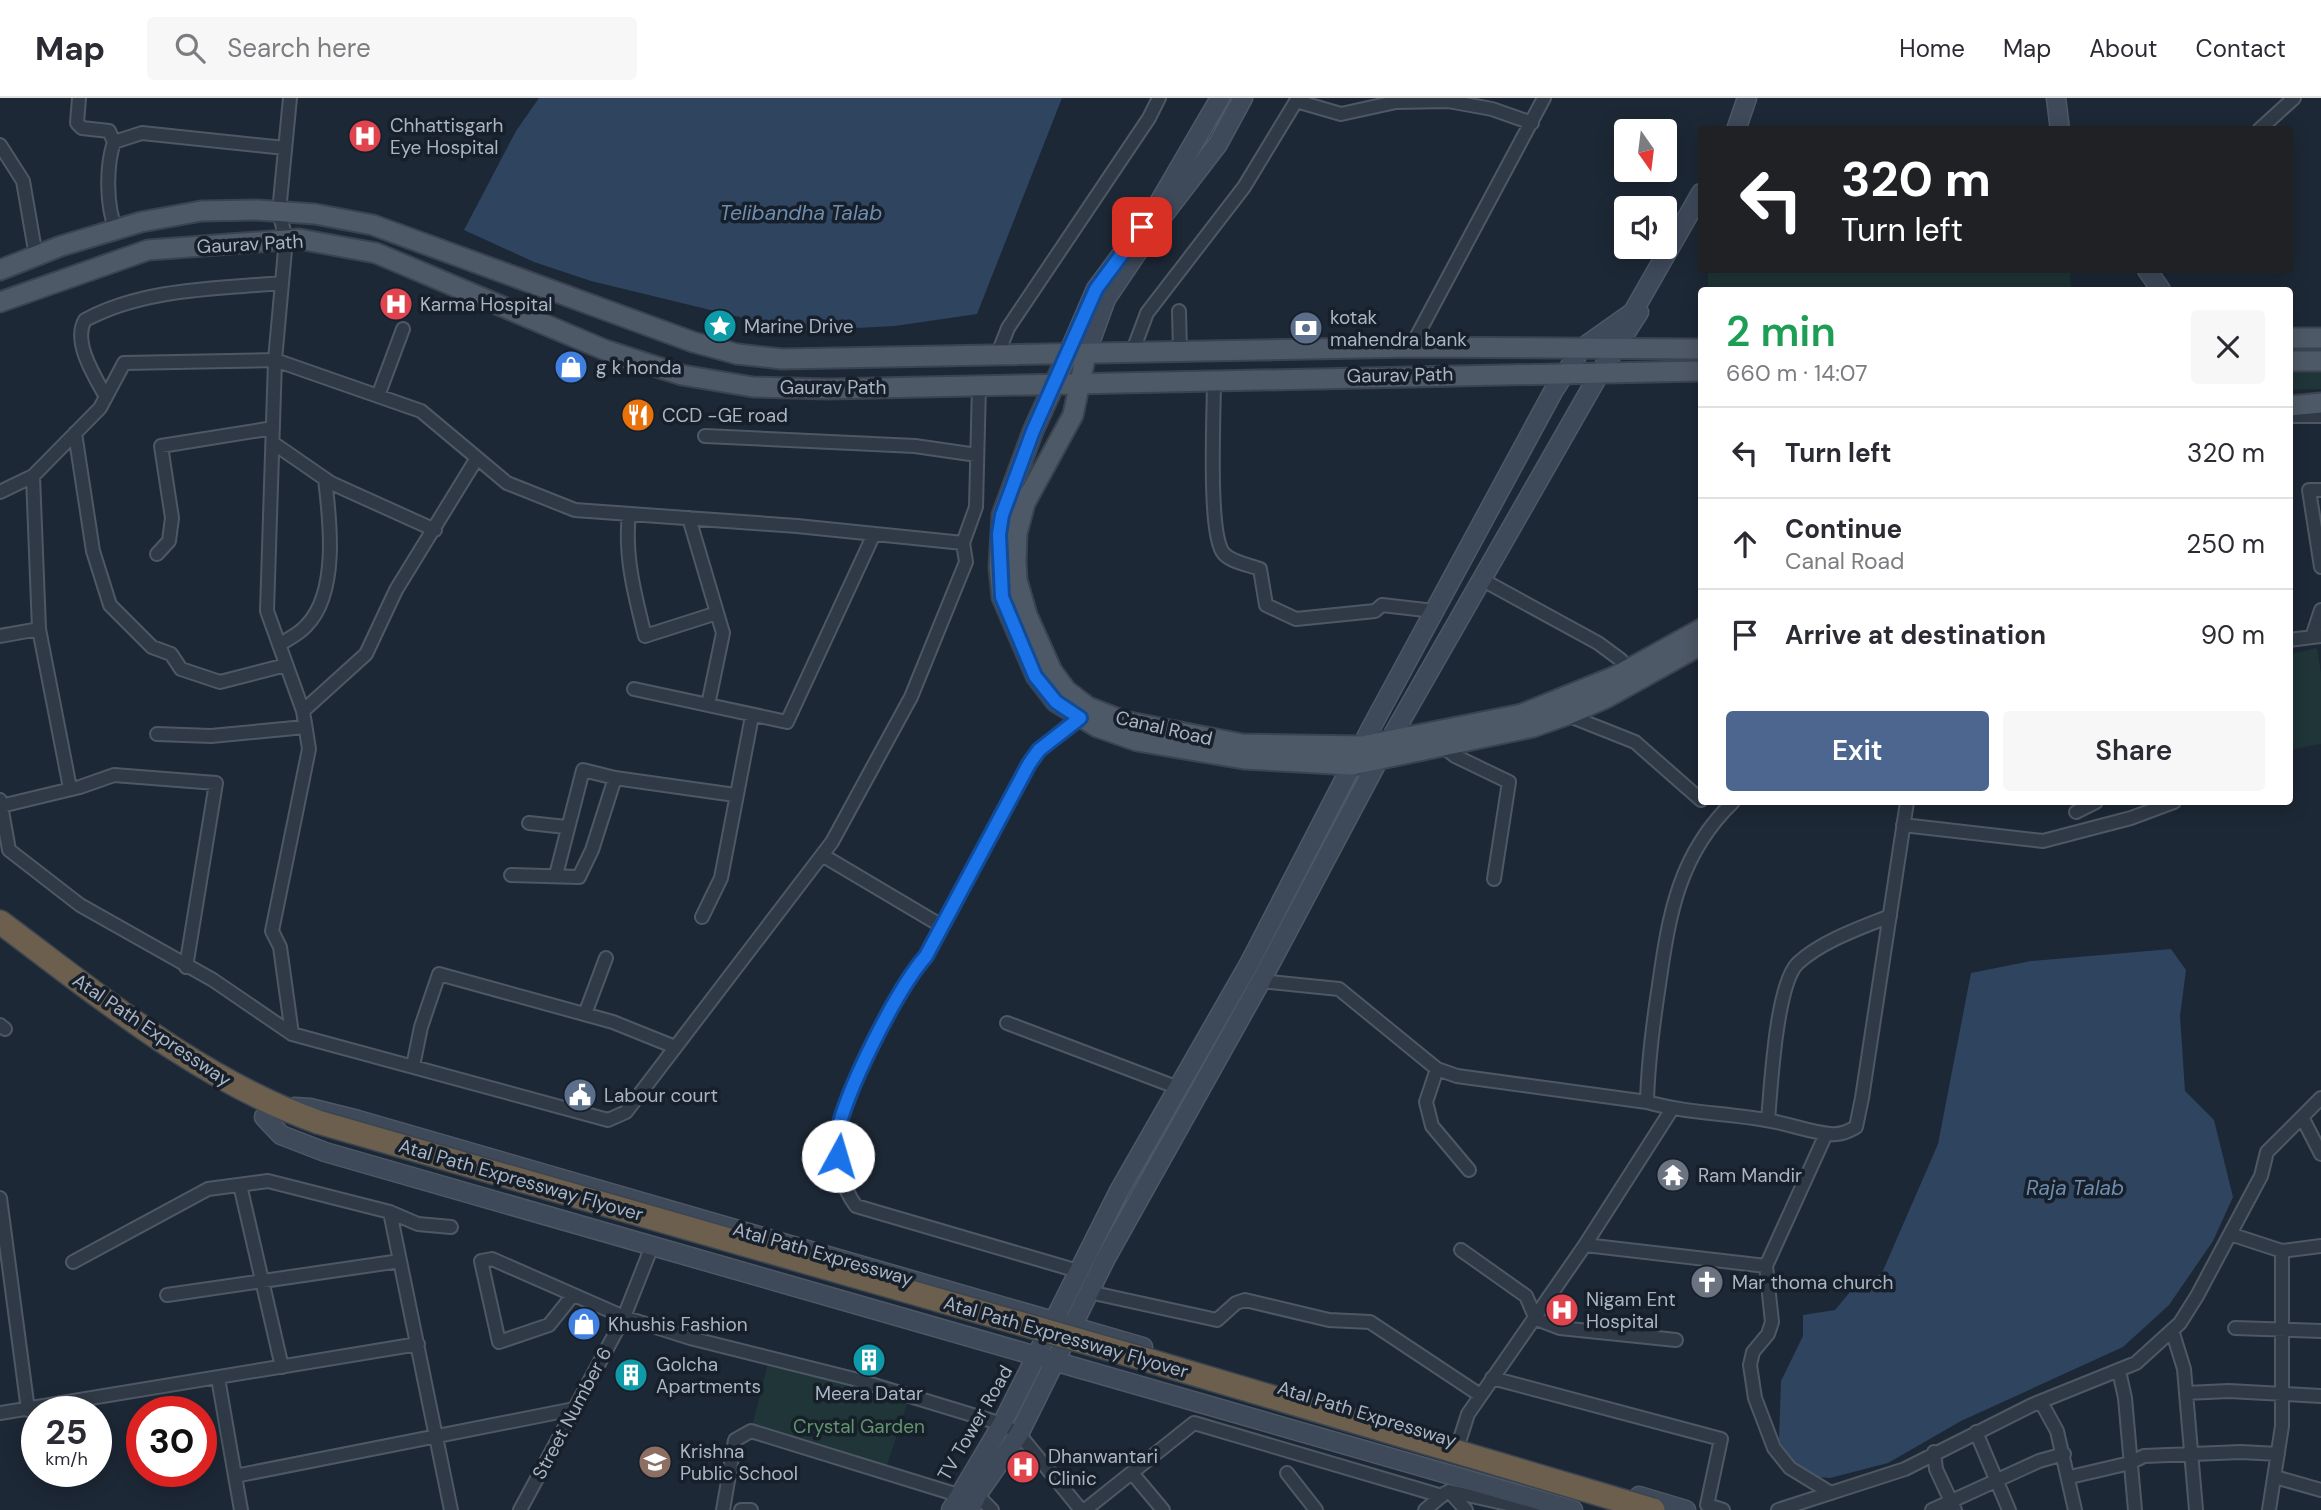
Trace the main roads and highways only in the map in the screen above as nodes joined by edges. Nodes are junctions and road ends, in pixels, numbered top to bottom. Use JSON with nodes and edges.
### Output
{"nodes":[{"id":1,"x":0,"y":270,"type":"edge"},
{"id":2,"x":0,"y":302,"type":"edge"},
{"id":3,"x":2293,"y":338,"type":"edge"},
{"id":4,"x":2321,"y":338,"type":"edge"},
{"id":5,"x":1698,"y":349,"type":"edge"},
{"id":6,"x":1077,"y":354,"type":"junction"},
{"id":7,"x":2293,"y":361,"type":"edge"},
{"id":8,"x":2321,"y":361,"type":"edge"},
{"id":9,"x":1698,"y":371,"type":"edge"},
{"id":10,"x":1081,"y":382,"type":"junction"},
{"id":11,"x":1055,"y":384,"type":"junction"},
{"id":12,"x":2321,"y":393,"type":"edge"},
{"id":13,"x":2293,"y":395,"type":"edge"},
{"id":14,"x":2321,"y":403,"type":"edge"},
{"id":15,"x":2293,"y":406,"type":"edge"},
{"id":16,"x":1698,"y":631,"type":"edge"},
{"id":17,"x":1698,"y":647,"type":"edge"},
{"id":18,"x":1084,"y":712,"type":"junction"},
{"id":19,"x":1383,"y":750,"type":"junction"},
{"id":20,"x":0,"y":922,"type":"edge"},
{"id":21,"x":0,"y":940,"type":"edge"},
{"id":22,"x":270,"y":1112,"type":"junction"},
{"id":23,"x":314,"y":1128,"type":"junction"},
{"id":24,"x":1603,"y":1510,"type":"edge"},
{"id":25,"x":1653,"y":1510,"type":"edge"}],
"edges":[{"from":1,"to":6,"type":"main road"},
{"from":2,"to":11,"type":"main road","name":"Gaurav Path"},
{"from":3,"to":4,"type":"main road"},
{"from":5,"to":6,"type":"main road"},
{"from":6,"to":10,"type":"main road","name":"Canal Road"},
{"from":6,"to":11,"type":"main road"},
{"from":7,"to":8,"type":"main road"},
{"from":9,"to":10,"type":"main road","name":"Gaurav Path"},
{"from":10,"to":11,"type":"main road","name":"Gaurav Path"},
{"from":10,"to":18,"type":"main road","name":"Canal Road"},
{"from":11,"to":18,"type":"main road"},
{"from":12,"to":13,"type":"main road"},
{"from":14,"to":15,"type":"main road"},
{"from":16,"to":19,"type":"main road","name":"Canal Road"},
{"from":17,"to":19,"type":"main road"},
{"from":18,"to":19,"type":"main road","name":"Canal Road"},
{"from":18,"to":19,"type":"main road"},
{"from":20,"to":22,"type":"highway","name":"Atal Path Expressway"},
{"from":21,"to":22,"type":"highway","name":"Atal Path Expressway"},
{"from":22,"to":23,"type":"highway","name":"Atal Path Expressway Flyover"},
{"from":23,"to":24,"type":"highway","name":"Atal Path Expressway Flyover"},
{"from":23,"to":25,"type":"highway","name":"Atal Path Expressway Flyover","bridge":true}]}
